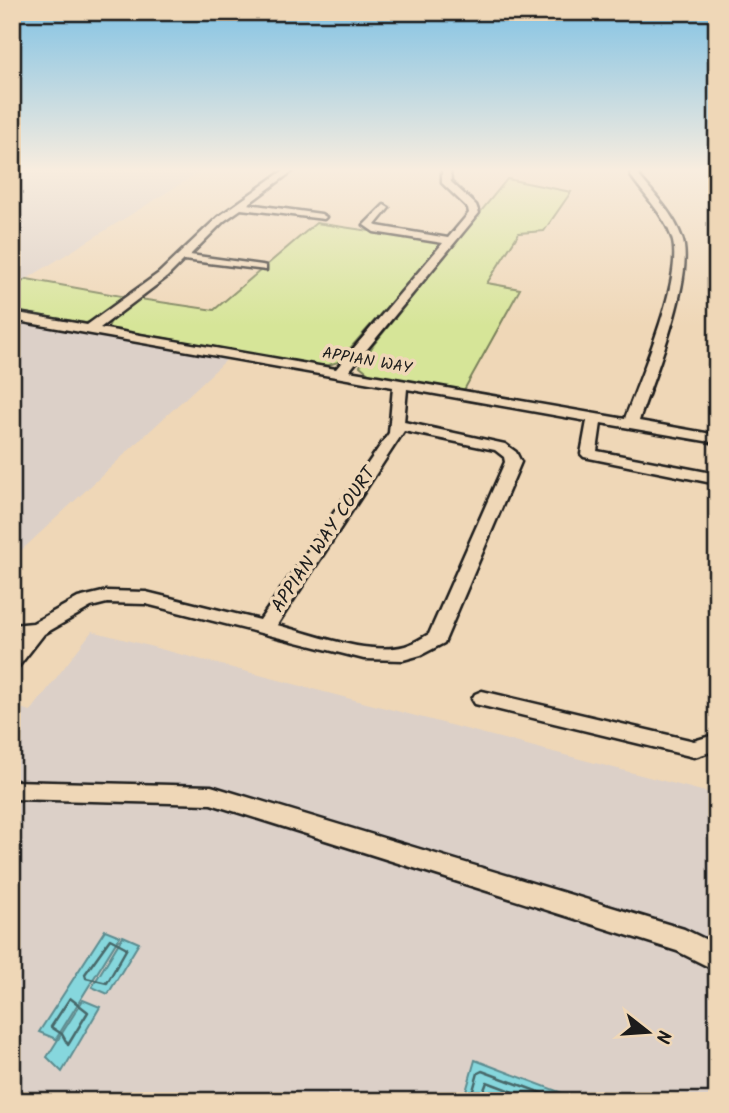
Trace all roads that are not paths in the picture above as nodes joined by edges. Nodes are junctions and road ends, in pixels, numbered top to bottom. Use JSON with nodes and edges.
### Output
{"nodes":[{"id":1,"x":219,"y":222,"type":"edge"},
{"id":2,"x":370,"y":222,"type":"edge"},
{"id":3,"x":466,"y":222,"type":"edge"},
{"id":4,"x":668,"y":222,"type":"edge"},
{"id":5,"x":450,"y":241,"type":"junction"},
{"id":6,"x":183,"y":257,"type":"junction"},
{"id":7,"x":262,"y":268,"type":"dead end"},
{"id":8,"x":12,"y":316,"type":"edge"},
{"id":9,"x":91,"y":328,"type":"junction"},
{"id":10,"x":339,"y":374,"type":"junction"},
{"id":11,"x":401,"y":384,"type":"junction"},
{"id":12,"x":594,"y":419,"type":"junction"},
{"id":13,"x":396,"y":425,"type":"junction"},
{"id":14,"x":629,"y":425,"type":"junction"},
{"id":15,"x":717,"y":439,"type":"edge"},
{"id":16,"x":717,"y":480,"type":"edge"},
{"id":17,"x":265,"y":628,"type":"junction"},
{"id":18,"x":37,"y":629,"type":"junction"},
{"id":19,"x":12,"y":632,"type":"edge"},
{"id":20,"x":12,"y":661,"type":"edge"},
{"id":21,"x":482,"y":699,"type":"dead end"},
{"id":22,"x":717,"y":742,"type":"edge"},
{"id":23,"x":12,"y":790,"type":"edge"},
{"id":24,"x":717,"y":959,"type":"edge"}],
"edges":[{"from":1,"to":6,"type":"street"},
{"from":2,"to":5,"type":"street"},
{"from":3,"to":5,"type":"street"},
{"from":4,"to":14,"type":"street"},
{"from":5,"to":10,"type":"street"},
{"from":6,"to":7,"type":"street"},
{"from":6,"to":9,"type":"street"},
{"from":8,"to":9,"type":"street","name":"APPIAN WAY"},
{"from":9,"to":10,"type":"street","name":"APPIAN WAY"},
{"from":10,"to":11,"type":"street","name":"APPIAN WAY"},
{"from":11,"to":12,"type":"street","name":"APPIAN WAY"},
{"from":11,"to":13,"type":"street","name":"APPIAN WAY COURT"},
{"from":12,"to":14,"type":"street","name":"APPIAN WAY"},
{"from":12,"to":16,"type":"street"},
{"from":13,"to":17,"type":"street","name":"APPIAN WAY COURT"},
{"from":13,"to":17,"type":"street"},
{"from":14,"to":15,"type":"street","name":"APPIAN WAY"},
{"from":17,"to":18,"type":"street","name":"APPIAN WAY COURT"},
{"from":18,"to":19,"type":"street","name":"APPIAN WAY COURT"},
{"from":18,"to":20,"type":"street","name":"APPIAN WAY COURT"},
{"from":21,"to":22,"type":"street"},
{"from":23,"to":24,"type":"street"}]}
